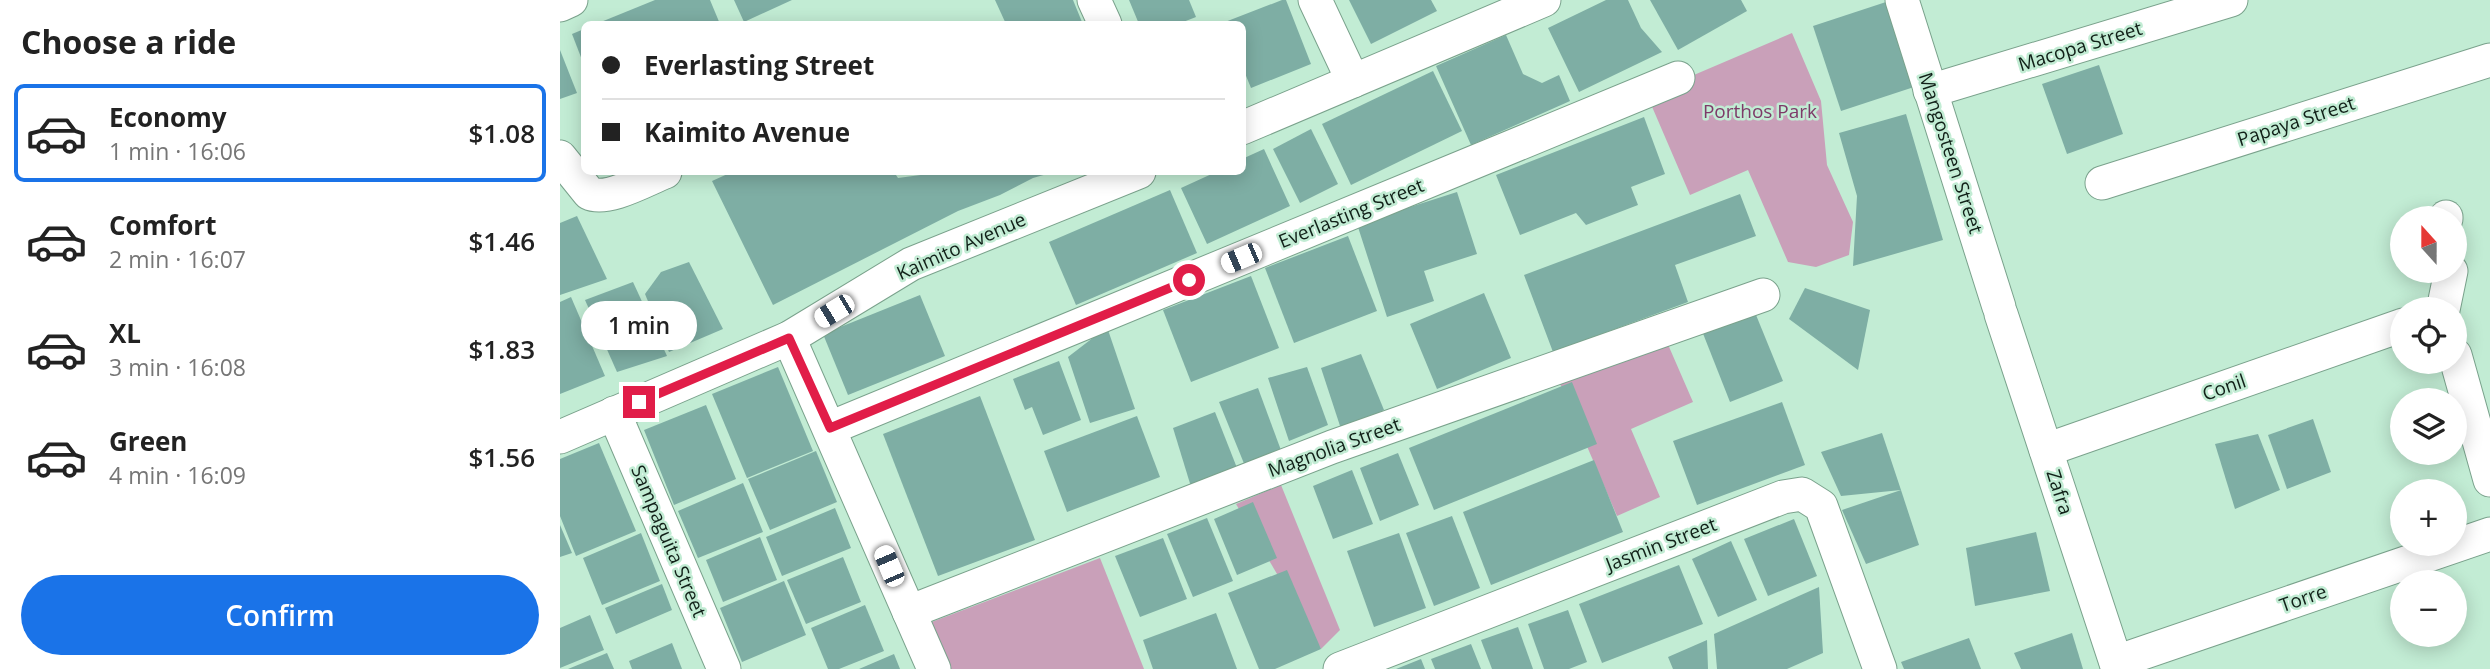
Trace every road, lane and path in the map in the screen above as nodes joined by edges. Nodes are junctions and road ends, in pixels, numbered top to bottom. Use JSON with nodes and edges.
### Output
{"nodes":[{"id":1,"x":572,"y":0,"type":"edge"},
{"id":2,"x":1094,"y":0,"type":"edge"},
{"id":3,"x":1315,"y":0,"type":"edge"},
{"id":4,"x":1902,"y":0,"type":"edge"},
{"id":5,"x":2231,"y":0,"type":"edge"},
{"id":6,"x":1541,"y":1,"type":"edge"},
{"id":7,"x":560,"y":5,"type":"edge"},
{"id":8,"x":1104,"y":21,"type":"edge"},
{"id":9,"x":2490,"y":60,"type":"edge"},
{"id":10,"x":1678,"y":78,"type":"dead end"},
{"id":11,"x":1353,"y":81,"type":"junction"},
{"id":12,"x":1930,"y":91,"type":"junction"},
{"id":13,"x":1246,"y":126,"type":"edge"},
{"id":14,"x":560,"y":157,"type":"edge"},
{"id":15,"x":657,"y":175,"type":"edge"},
{"id":16,"x":1132,"y":175,"type":"edge"},
{"id":17,"x":2102,"y":183,"type":"dead end"},
{"id":18,"x":1763,"y":295,"type":"dead end"},
{"id":19,"x":2000,"y":311,"type":"joint"},
{"id":20,"x":2390,"y":330,"type":"edge"},
{"id":21,"x":789,"y":338,"type":"junction"},
{"id":22,"x":2460,"y":374,"type":"edge"},
{"id":23,"x":614,"y":413,"type":"junction"},
{"id":24,"x":830,"y":428,"type":"junction"},
{"id":25,"x":560,"y":437,"type":"edge"},
{"id":26,"x":2046,"y":450,"type":"junction"},
{"id":27,"x":2490,"y":480,"type":"edge"},
{"id":28,"x":2490,"y":534,"type":"edge"},
{"id":29,"x":909,"y":612,"type":"junction"},
{"id":30,"x":2117,"y":665,"type":"edge"},
{"id":31,"x":1349,"y":667,"type":"edge"},
{"id":32,"x":724,"y":669,"type":"edge"},
{"id":33,"x":934,"y":669,"type":"edge"},
{"id":34,"x":1880,"y":669,"type":"edge"}],
"edges":[{"from":1,"to":7,"type":"street"},
{"from":2,"to":8,"type":"street"},
{"from":3,"to":11,"type":"street"},
{"from":4,"to":12,"type":"street","name":"Mangosteen Street"},
{"from":5,"to":12,"type":"street","name":"Macopa Street"},
{"from":6,"to":11,"type":"street"},
{"from":9,"to":17,"type":"street","name":"Papaya Street"},
{"from":10,"to":24,"type":"street","name":"Everlasting Street"},
{"from":11,"to":13,"type":"street"},
{"from":12,"to":19,"type":"street","name":"Mangosteen Street"},
{"from":14,"to":15,"type":"street"},
{"from":16,"to":21,"type":"street","name":"Kaimito Avenue"},
{"from":18,"to":29,"type":"street","name":"Magnolia Street"},
{"from":19,"to":26,"type":"street","name":"Zafra"},
{"from":20,"to":26,"type":"street","name":"Conil"},
{"from":21,"to":23,"type":"street","name":"Kaimito Avenue"},
{"from":21,"to":24,"type":"street"},
{"from":22,"to":27,"type":"street"},
{"from":23,"to":25,"type":"street","name":"Kaimito Avenue"},
{"from":23,"to":32,"type":"street","name":"Sampaguita Street"},
{"from":24,"to":29,"type":"street"},
{"from":26,"to":30,"type":"street","name":"Zafra"},
{"from":28,"to":30,"type":"street","name":"Torre"},
{"from":29,"to":33,"type":"street"},
{"from":31,"to":34,"type":"street","name":"Jasmin Street"}]}
